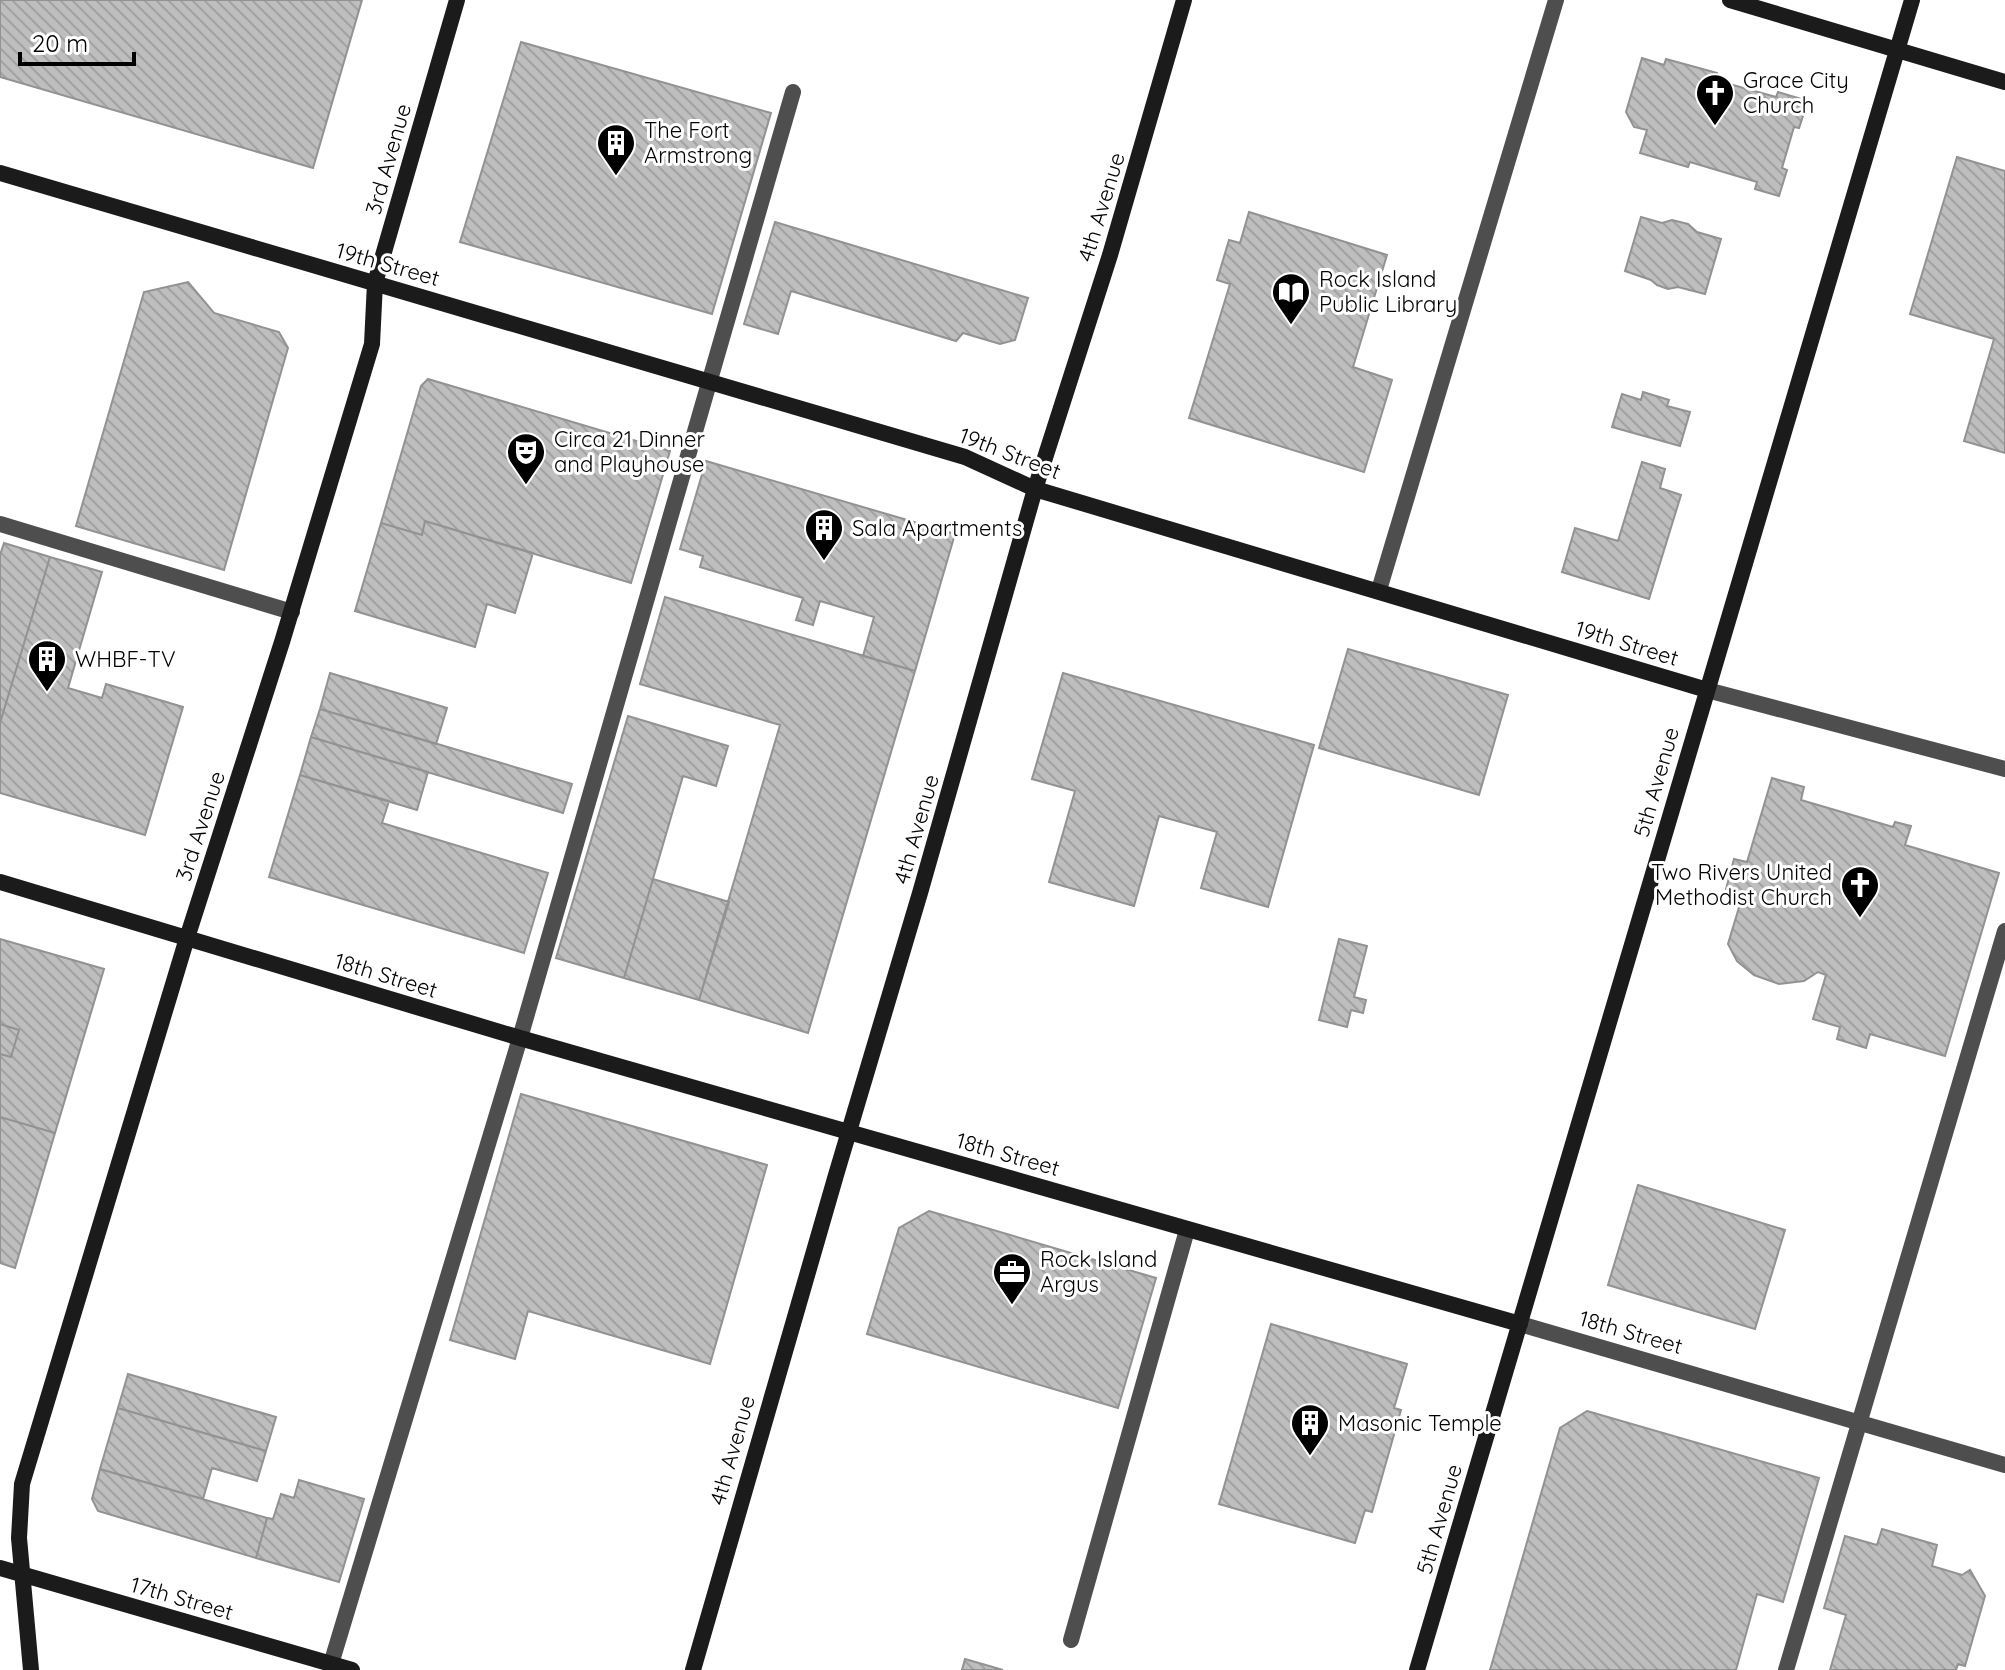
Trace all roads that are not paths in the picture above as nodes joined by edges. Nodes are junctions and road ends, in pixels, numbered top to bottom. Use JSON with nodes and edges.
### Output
{"nodes":[{"id":1,"x":457,"y":0,"type":"edge"},
{"id":2,"x":1184,"y":0,"type":"edge"},
{"id":3,"x":1556,"y":0,"type":"edge"},
{"id":4,"x":1730,"y":0,"type":"edge"},
{"id":5,"x":1912,"y":0,"type":"edge"},
{"id":6,"x":1898,"y":51,"type":"junction"},
{"id":7,"x":2005,"y":82,"type":"edge"},
{"id":8,"x":793,"y":92,"type":"dead end"},
{"id":9,"x":0,"y":173,"type":"edge"},
{"id":10,"x":375,"y":283,"type":"junction"},
{"id":11,"x":710,"y":383,"type":"junction"},
{"id":12,"x":1035,"y":489,"type":"junction"},
{"id":13,"x":0,"y":524,"type":"edge"},
{"id":14,"x":1379,"y":590,"type":"junction"},
{"id":15,"x":292,"y":612,"type":"junction"},
{"id":16,"x":1707,"y":690,"type":"junction"},
{"id":17,"x":2005,"y":769,"type":"edge"},
{"id":18,"x":0,"y":882,"type":"edge"},
{"id":19,"x":2005,"y":931,"type":"edge"},
{"id":20,"x":187,"y":938,"type":"junction"},
{"id":21,"x":520,"y":1038,"type":"junction"},
{"id":22,"x":849,"y":1130,"type":"junction"},
{"id":23,"x":1187,"y":1230,"type":"junction"},
{"id":24,"x":1520,"y":1324,"type":"junction"},
{"id":25,"x":1858,"y":1421,"type":"junction"},
{"id":26,"x":2005,"y":1465,"type":"edge"},
{"id":27,"x":0,"y":1568,"type":"edge"},
{"id":28,"x":22,"y":1574,"type":"junction"},
{"id":29,"x":1071,"y":1640,"type":"dead end"},
{"id":30,"x":331,"y":1664,"type":"junction"},
{"id":31,"x":31,"y":1670,"type":"edge"},
{"id":32,"x":352,"y":1670,"type":"edge"},
{"id":33,"x":693,"y":1670,"type":"edge"},
{"id":34,"x":1417,"y":1670,"type":"edge"},
{"id":35,"x":1786,"y":1670,"type":"edge"}],
"edges":[{"from":1,"to":10,"type":"street","name":"3rd Avenue"},
{"from":2,"to":12,"type":"street","name":"4th Avenue"},
{"from":3,"to":14,"type":"street"},
{"from":4,"to":6,"type":"street"},
{"from":5,"to":6,"type":"street","name":"5th Avenue"},
{"from":6,"to":7,"type":"street"},
{"from":6,"to":16,"type":"street","name":"5th Avenue"},
{"from":8,"to":11,"type":"street"},
{"from":9,"to":10,"type":"street","name":"19th Street"},
{"from":10,"to":11,"type":"street","name":"19th Street"},
{"from":10,"to":15,"type":"street","name":"3rd Avenue"},
{"from":11,"to":12,"type":"street","name":"19th Street"},
{"from":11,"to":21,"type":"street"},
{"from":12,"to":14,"type":"street","name":"19th Street"},
{"from":12,"to":22,"type":"street","name":"4th Avenue"},
{"from":13,"to":15,"type":"street"},
{"from":14,"to":16,"type":"street","name":"19th Street"},
{"from":15,"to":20,"type":"street","name":"3rd Avenue"},
{"from":16,"to":17,"type":"street","name":"19th Street"},
{"from":16,"to":24,"type":"street","name":"5th Avenue"},
{"from":18,"to":20,"type":"street","name":"18th Street"},
{"from":19,"to":25,"type":"street"},
{"from":20,"to":21,"type":"street","name":"18th Street"},
{"from":20,"to":28,"type":"street","name":"3rd Avenue"},
{"from":21,"to":22,"type":"street","name":"18th Street"},
{"from":21,"to":30,"type":"street"},
{"from":22,"to":23,"type":"street","name":"18th Street"},
{"from":22,"to":33,"type":"street","name":"4th Avenue"},
{"from":23,"to":24,"type":"street","name":"18th Street"},
{"from":23,"to":29,"type":"street"},
{"from":24,"to":25,"type":"street","name":"18th Street"},
{"from":24,"to":34,"type":"street","name":"5th Avenue"},
{"from":25,"to":26,"type":"street","name":"18th Street"},
{"from":25,"to":35,"type":"street"},
{"from":27,"to":28,"type":"street","name":"17th Street"},
{"from":28,"to":30,"type":"street","name":"17th Street"},
{"from":28,"to":31,"type":"street","name":"3rd Avenue"},
{"from":30,"to":32,"type":"street","name":"17th Street"}]}
